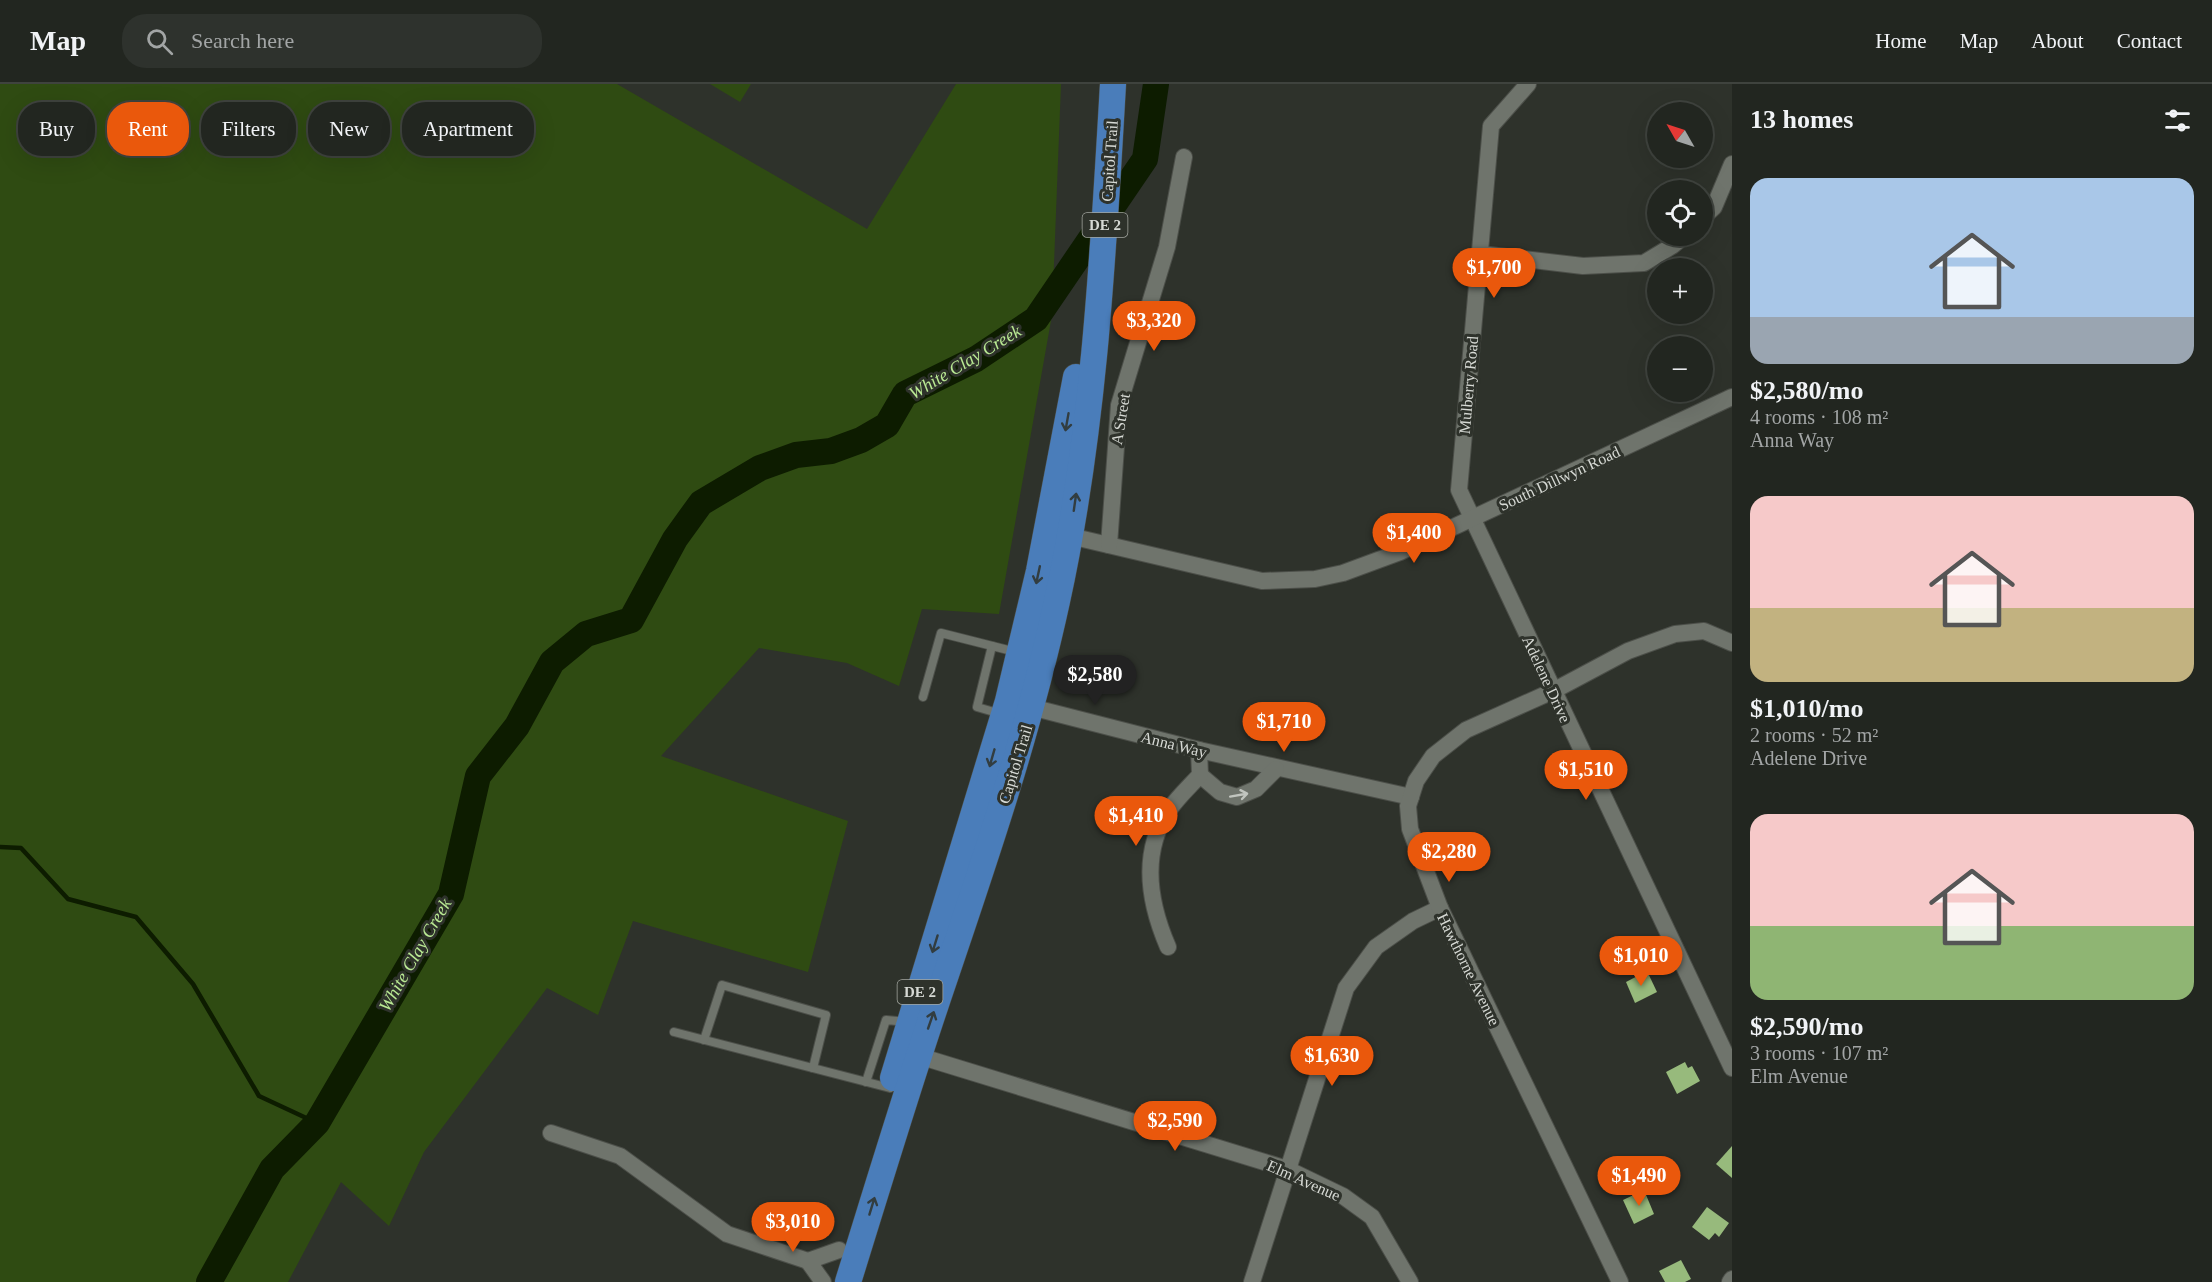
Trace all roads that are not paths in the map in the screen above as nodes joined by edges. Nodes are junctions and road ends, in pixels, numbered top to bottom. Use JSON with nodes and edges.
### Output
{"nodes":[{"id":1,"x":1099,"y":84,"type":"edge"},
{"id":2,"x":1113,"y":84,"type":"edge"},
{"id":3,"x":1528,"y":84,"type":"edge"},
{"id":4,"x":1184,"y":157,"type":"dead end"},
{"id":5,"x":1732,"y":164,"type":"edge"},
{"id":6,"x":1713,"y":208,"type":"edge"},
{"id":7,"x":1672,"y":246,"type":"edge"},
{"id":8,"x":1481,"y":254,"type":"junction"},
{"id":9,"x":1086,"y":365,"type":"junction"},
{"id":10,"x":1732,"y":397,"type":"edge"},
{"id":11,"x":1471,"y":519,"type":"junction"},
{"id":12,"x":1070,"y":536,"type":"junction"},
{"id":13,"x":1109,"y":545,"type":"junction"},
{"id":14,"x":1732,"y":643,"type":"edge"},
{"id":15,"x":992,"y":646,"type":"junction"},
{"id":16,"x":1020,"y":653,"type":"junction"},
{"id":17,"x":1553,"y":691,"type":"junction"},
{"id":18,"x":923,"y":698,"type":"dead end"},
{"id":19,"x":1015,"y":708,"type":"junction"},
{"id":20,"x":1199,"y":750,"type":"junction"},
{"id":21,"x":1276,"y":769,"type":"junction"},
{"id":22,"x":1200,"y":775,"type":"junction"},
{"id":23,"x":1411,"y":797,"type":"junction"},
{"id":24,"x":1440,"y":908,"type":"junction"},
{"id":25,"x":1168,"y":947,"type":"dead end"},
{"id":26,"x":674,"y":1032,"type":"dead end"},
{"id":27,"x":704,"y":1040,"type":"junction"},
{"id":28,"x":919,"y":1056,"type":"junction"},
{"id":29,"x":813,"y":1068,"type":"junction"},
{"id":30,"x":1732,"y":1068,"type":"edge"},
{"id":31,"x":878,"y":1085,"type":"junction"},
{"id":32,"x":551,"y":1133,"type":"dead end"},
{"id":33,"x":1287,"y":1169,"type":"junction"},
{"id":34,"x":839,"y":1250,"type":"junction"},
{"id":35,"x":808,"y":1261,"type":"junction"},
{"id":36,"x":823,"y":1282,"type":"edge"},
{"id":37,"x":830,"y":1282,"type":"edge"},
{"id":38,"x":848,"y":1282,"type":"edge"},
{"id":39,"x":1252,"y":1282,"type":"edge"},
{"id":40,"x":1410,"y":1282,"type":"edge"},
{"id":41,"x":1620,"y":1282,"type":"edge"}],
"edges":[{"from":1,"to":9,"type":"main road","name":"Capitol Trail","number":"DE 2"},
{"from":2,"to":9,"type":"main road","name":"Capitol Trail","number":"DE 2"},
{"from":3,"to":8,"type":"street","name":"Mulberry Road"},
{"from":4,"to":13,"type":"street","name":"A Street"},
{"from":5,"to":6,"type":"street"},
{"from":7,"to":8,"type":"street"},
{"from":8,"to":11,"type":"street","name":"Mulberry Road"},
{"from":12,"to":9,"type":"main road","name":"Capitol Trail","number":"DE 2","one_way":true},
{"from":9,"to":16,"type":"main road","name":"Capitol Trail","number":"DE 2","one_way":true},
{"from":10,"to":11,"type":"street","name":"South Dillwyn Road"},
{"from":11,"to":13,"type":"street","name":"South Dillwyn Road"},
{"from":11,"to":17,"type":"street","name":"Adelene Drive"},
{"from":12,"to":13,"type":"street","name":"South Dillwyn Road"},
{"from":12,"to":19,"type":"main road","name":"Capitol Trail","number":"DE 2"},
{"from":14,"to":17,"type":"street","name":"Hawthorne Avenue"},
{"from":15,"to":16,"type":"lane"},
{"from":15,"to":18,"type":"lane"},
{"from":15,"to":19,"type":"lane"},
{"from":16,"to":19,"type":"main road","name":"Capitol Trail","number":"DE 2"},
{"from":17,"to":23,"type":"street","name":"Hawthorne Avenue"},
{"from":17,"to":30,"type":"street","name":"Adelene Drive"},
{"from":19,"to":20,"type":"street","name":"Anna Way"},
{"from":28,"to":19,"type":"main road","name":"Capitol Trail","number":"DE 2","one_way":true},
{"from":19,"to":31,"type":"main road","name":"Capitol Trail","number":"DE 2","one_way":true},
{"from":20,"to":21,"type":"street","name":"Anna Way"},
{"from":20,"to":22,"type":"street"},
{"from":22,"to":21,"type":"street","one_way":true},
{"from":21,"to":23,"type":"street","name":"Anna Way"},
{"from":22,"to":25,"type":"street"},
{"from":23,"to":24,"type":"street","name":"Hawthorne Avenue"},
{"from":24,"to":33,"type":"street"},
{"from":24,"to":41,"type":"street","name":"Hawthorne Avenue"},
{"from":26,"to":27,"type":"lane"},
{"from":27,"to":29,"type":"lane"},
{"from":27,"to":29,"type":"lane"},
{"from":28,"to":33,"type":"street","name":"Elm Avenue"},
{"from":38,"to":28,"type":"main road","name":"Capitol Trail","number":"DE 2","one_way":true},
{"from":29,"to":31,"type":"lane"},
{"from":31,"to":34,"type":"main road","name":"Capitol Trail","number":"DE 2"},
{"from":32,"to":35,"type":"street"},
{"from":33,"to":39,"type":"street"},
{"from":33,"to":40,"type":"street","name":"Elm Avenue"},
{"from":34,"to":35,"type":"street"},
{"from":34,"to":37,"type":"main road","name":"Capitol Trail","number":"DE 2"},
{"from":35,"to":36,"type":"street"}]}
